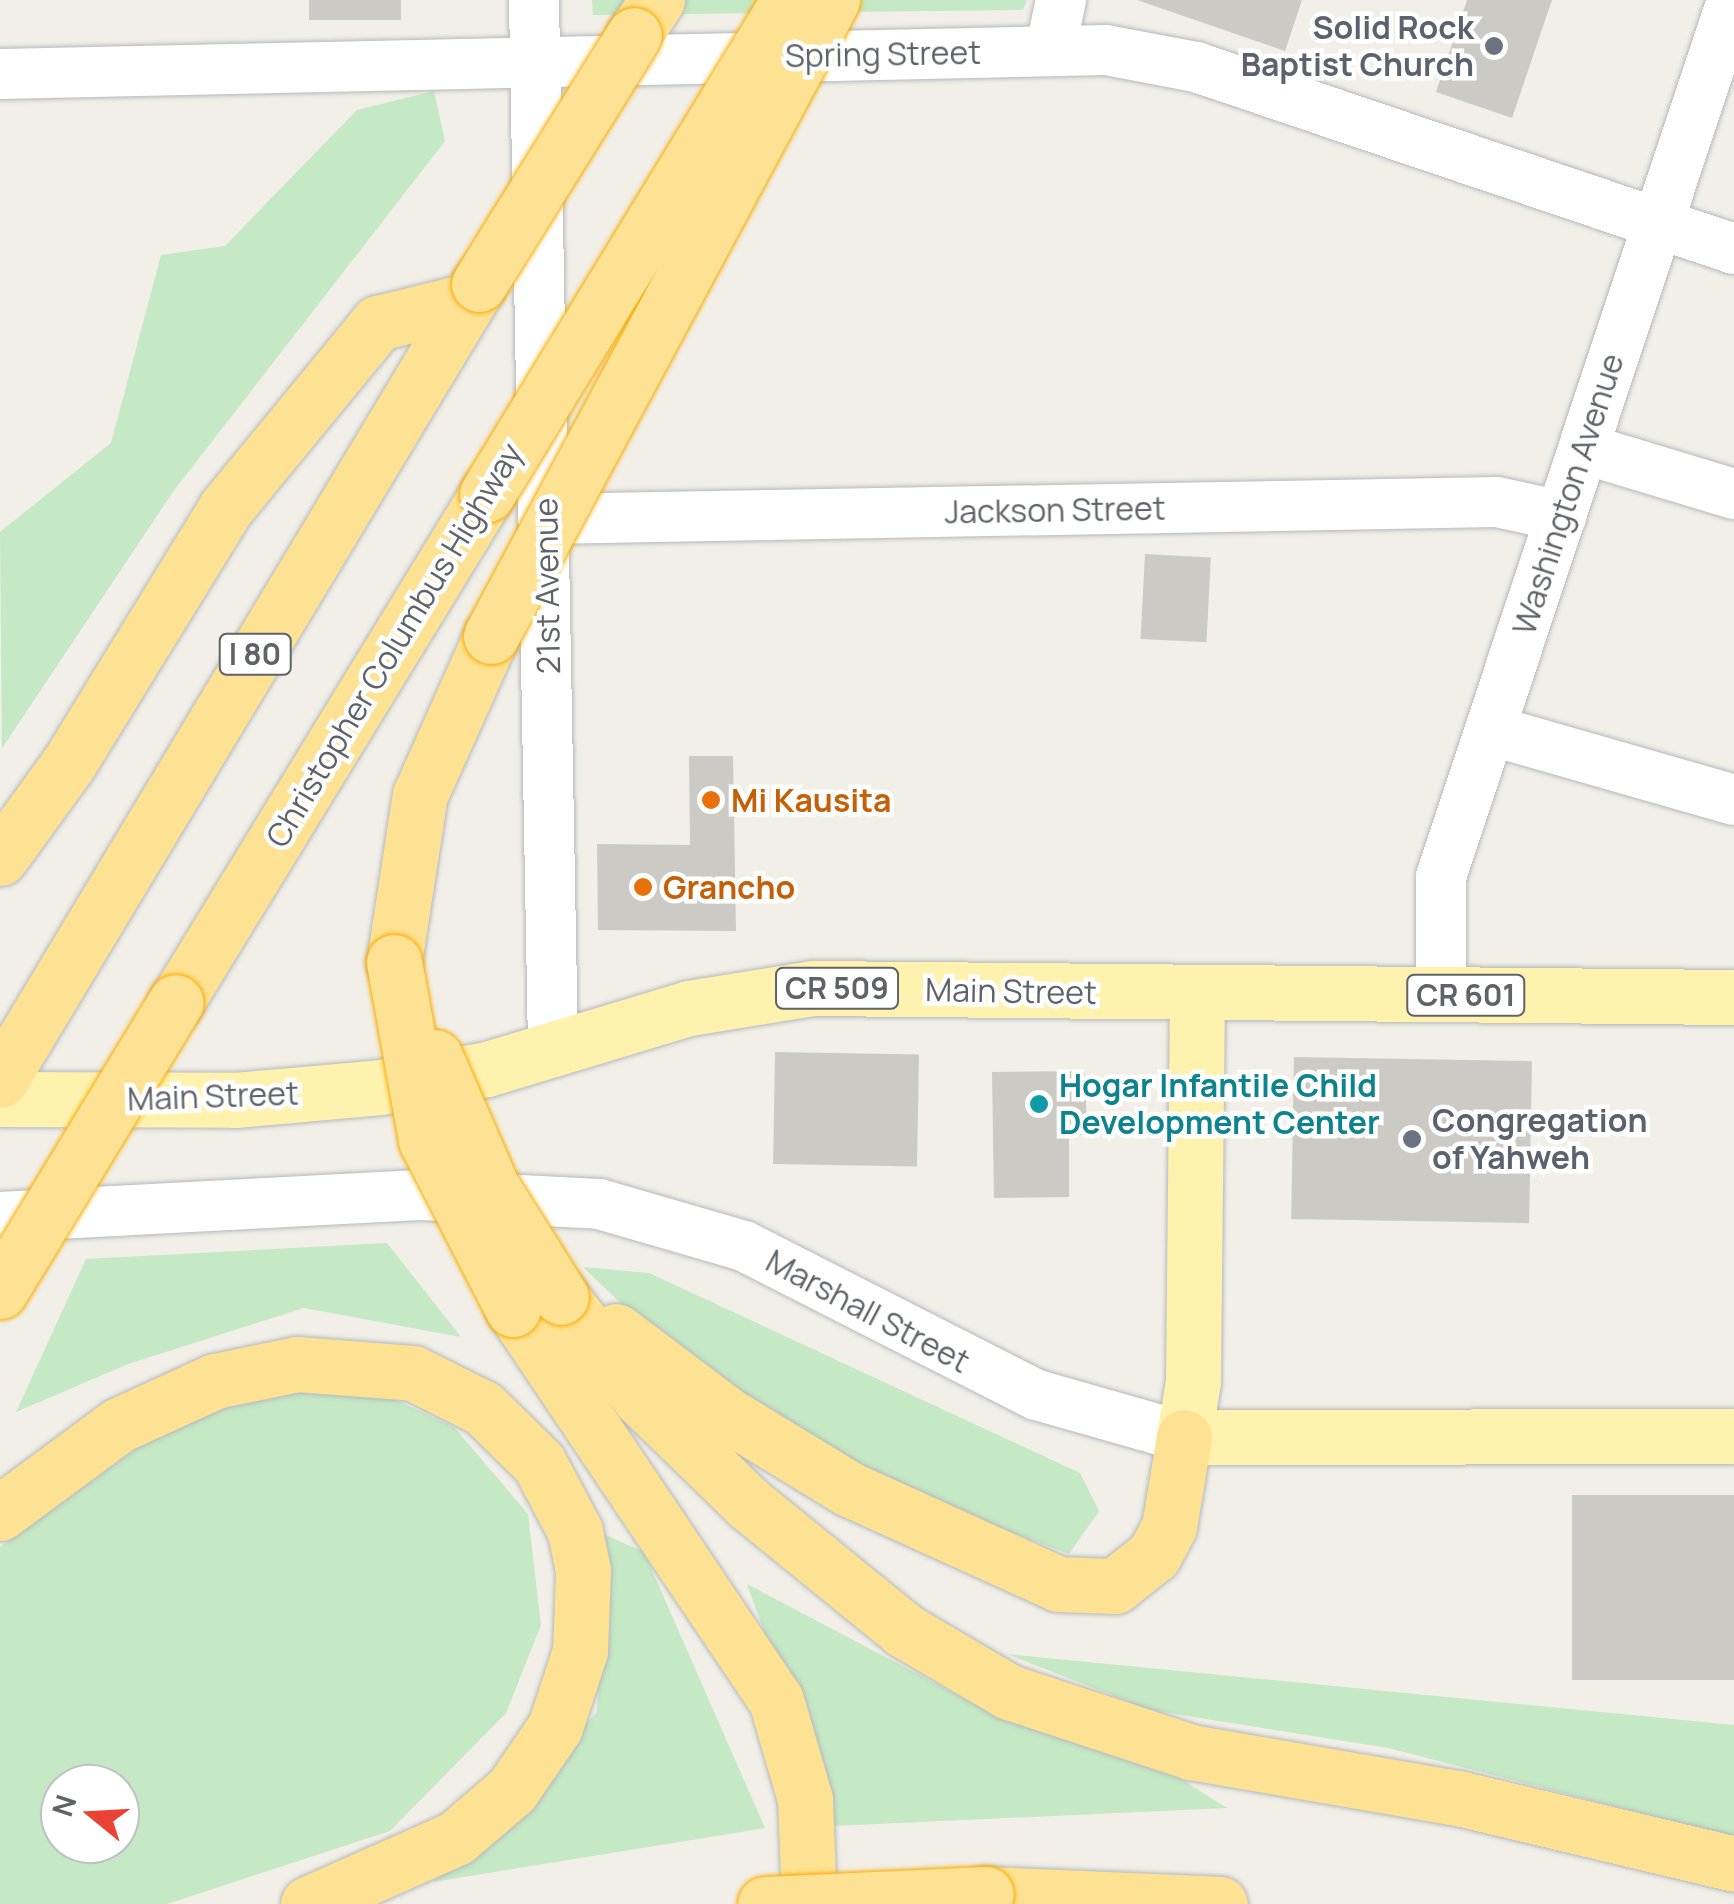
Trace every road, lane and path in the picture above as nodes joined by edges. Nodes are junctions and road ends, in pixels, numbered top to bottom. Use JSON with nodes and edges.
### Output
{"nodes":[{"id":1,"x":534,"y":0,"type":"edge"},
{"id":2,"x":656,"y":0,"type":"edge"},
{"id":3,"x":789,"y":0,"type":"edge"},
{"id":4,"x":832,"y":0,"type":"edge"},
{"id":5,"x":1061,"y":0,"type":"edge"},
{"id":6,"x":1732,"y":0,"type":"edge"},
{"id":7,"x":1050,"y":50,"type":"junction"},
{"id":8,"x":535,"y":61,"type":"junction"},
{"id":9,"x":0,"y":74,"type":"edge"},
{"id":10,"x":1654,"y":224,"type":"junction"},
{"id":11,"x":1734,"y":250,"type":"edge"},
{"id":12,"x":472,"y":292,"type":"junction"},
{"id":13,"x":1584,"y":449,"type":"junction"},
{"id":14,"x":1734,"y":494,"type":"edge"},
{"id":15,"x":1562,"y":516,"type":"junction"},
{"id":16,"x":546,"y":519,"type":"junction"},
{"id":17,"x":1490,"y":730,"type":"junction"},
{"id":18,"x":1734,"y":800,"type":"edge"},
{"id":19,"x":0,"y":858,"type":"edge"},
{"id":20,"x":402,"y":962,"type":"junction"},
{"id":21,"x":1197,"y":994,"type":"junction"},
{"id":22,"x":1441,"y":994,"type":"junction"},
{"id":23,"x":1734,"y":998,"type":"edge"},
{"id":24,"x":552,"y":1051,"type":"junction"},
{"id":25,"x":0,"y":1080,"type":"edge"},
{"id":26,"x":0,"y":1099,"type":"edge"},
{"id":27,"x":0,"y":1217,"type":"edge"},
{"id":28,"x":0,"y":1291,"type":"edge"},
{"id":29,"x":549,"y":1300,"type":"junction"},
{"id":30,"x":1734,"y":1436,"type":"edge"},
{"id":31,"x":1184,"y":1438,"type":"junction"},
{"id":32,"x":0,"y":1514,"type":"edge"},
{"id":33,"x":1734,"y":1864,"type":"edge"},
{"id":34,"x":308,"y":1904,"type":"edge"},
{"id":35,"x":765,"y":1904,"type":"edge"},
{"id":36,"x":809,"y":1904,"type":"edge"},
{"id":37,"x":1220,"y":1904,"type":"edge"}],
"edges":[{"from":1,"to":8,"type":"street","name":"21st Avenue"},
{"from":2,"to":12,"type":"highway","number":"I 80","bridge":true},
{"from":3,"to":28,"type":"highway","name":"Christopher Columbus Highway","bridge":true},
{"from":4,"to":20,"type":"highway","bridge":true},
{"from":5,"to":7,"type":"street"},
{"from":6,"to":10,"type":"street","name":"Washington Avenue"},
{"from":7,"to":8,"type":"street","name":"Spring Street"},
{"from":7,"to":10,"type":"street","name":"Spring Street"},
{"from":8,"to":9,"type":"street","name":"Spring Street"},
{"from":8,"to":16,"type":"street","name":"21st Avenue"},
{"from":10,"to":11,"type":"street","name":"Spring Street"},
{"from":10,"to":13,"type":"street","name":"Washington Avenue"},
{"from":12,"to":19,"type":"highway"},
{"from":12,"to":25,"type":"highway","number":"I 80"},
{"from":13,"to":14,"type":"street"},
{"from":13,"to":15,"type":"street","name":"Washington Avenue"},
{"from":15,"to":16,"type":"street","name":"Jackson Street"},
{"from":15,"to":17,"type":"street","name":"Washington Avenue"},
{"from":16,"to":24,"type":"street","name":"21st Avenue"},
{"from":17,"to":18,"type":"street"},
{"from":17,"to":22,"type":"street","name":"Washington Avenue"},
{"from":20,"to":29,"type":"highway","bridge":true},
{"from":20,"to":29,"type":"highway","bridge":true},
{"from":21,"to":22,"type":"main road","name":"Main Street","number":"CR 601"},
{"from":21,"to":24,"type":"main road","name":"Main Street","number":"CR 509"},
{"from":21,"to":31,"type":"main road"},
{"from":22,"to":23,"type":"main road","name":"Main Street","number":"CR 601"},
{"from":24,"to":26,"type":"main road","name":"Main Street","number":"CR 509"},
{"from":27,"to":31,"type":"street","name":"Marshall Street"},
{"from":29,"to":31,"type":"highway"},
{"from":29,"to":33,"type":"highway"},
{"from":29,"to":36,"type":"highway"},
{"from":30,"to":31,"type":"main road","name":"Marshall Street"},
{"from":32,"to":34,"type":"highway"},
{"from":35,"to":37,"type":"highway","bridge":true}]}
